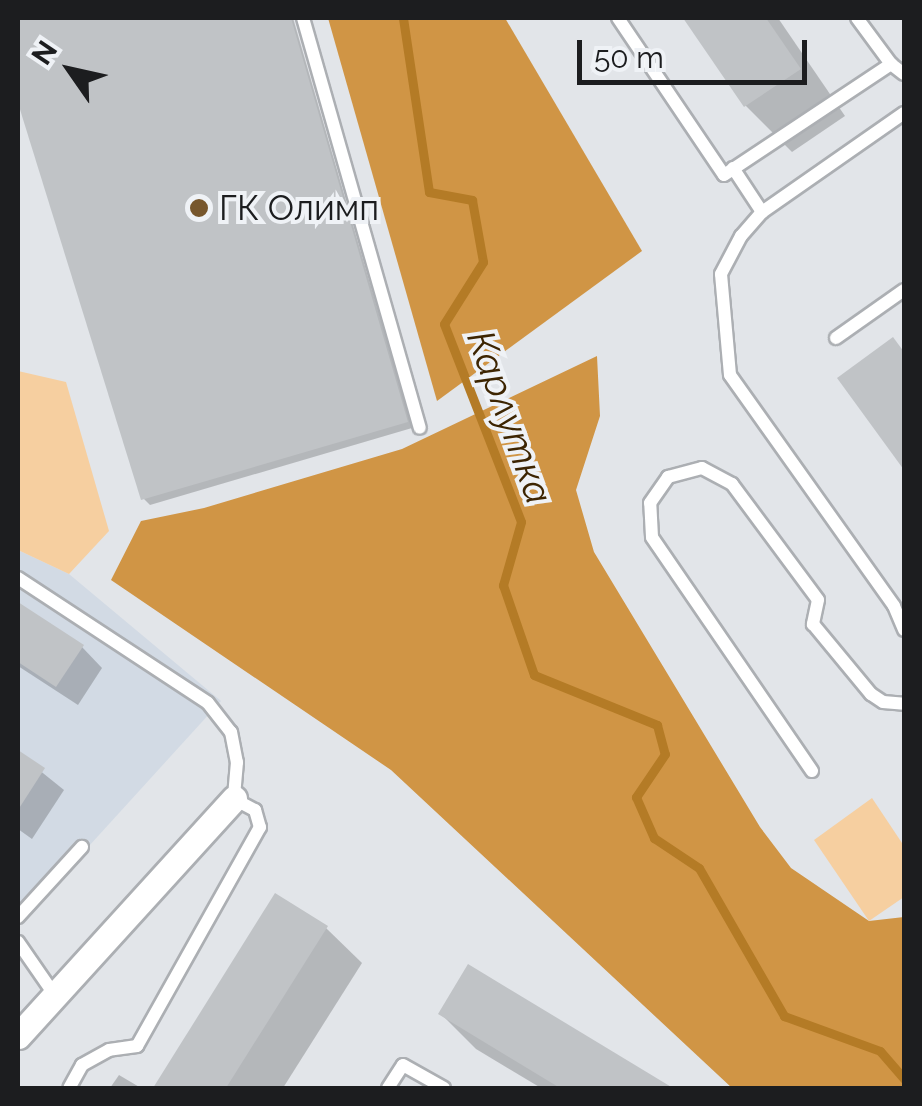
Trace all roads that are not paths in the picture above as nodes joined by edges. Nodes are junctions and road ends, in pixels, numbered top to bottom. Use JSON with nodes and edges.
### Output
{"nodes":[{"id":1,"x":303,"y":18,"type":"edge"},
{"id":2,"x":618,"y":18,"type":"edge"},
{"id":3,"x":857,"y":18,"type":"edge"},
{"id":4,"x":891,"y":64,"type":"junction"},
{"id":5,"x":904,"y":74,"type":"edge"},
{"id":6,"x":904,"y":113,"type":"edge"},
{"id":7,"x":733,"y":168,"type":"junction"},
{"id":8,"x":762,"y":212,"type":"junction"},
{"id":9,"x":904,"y":290,"type":"edge"},
{"id":10,"x":836,"y":338,"type":"dead end"},
{"id":11,"x":420,"y":428,"type":"dead end"},
{"id":12,"x":18,"y":578,"type":"edge"},
{"id":13,"x":899,"y":602,"type":"edge"},
{"id":14,"x":904,"y":630,"type":"edge"},
{"id":15,"x":904,"y":704,"type":"edge"},
{"id":16,"x":812,"y":771,"type":"dead end"},
{"id":17,"x":234,"y":798,"type":"junction"},
{"id":18,"x":82,"y":847,"type":"dead end"},
{"id":19,"x":18,"y":917,"type":"edge"},
{"id":20,"x":18,"y":942,"type":"edge"},
{"id":21,"x":54,"y":994,"type":"junction"},
{"id":22,"x":18,"y":1036,"type":"edge"},
{"id":23,"x":69,"y":1088,"type":"edge"},
{"id":24,"x":388,"y":1088,"type":"edge"},
{"id":25,"x":444,"y":1088,"type":"edge"}],
"edges":[{"from":1,"to":11,"type":"lane"},
{"from":2,"to":7,"type":"lane"},
{"from":3,"to":4,"type":"lane"},
{"from":4,"to":5,"type":"lane"},
{"from":4,"to":7,"type":"lane"},
{"from":6,"to":8,"type":"lane"},
{"from":7,"to":8,"type":"lane"},
{"from":8,"to":13,"type":"lane"},
{"from":9,"to":10,"type":"lane"},
{"from":12,"to":17,"type":"lane"},
{"from":13,"to":14,"type":"lane"},
{"from":15,"to":16,"type":"lane"},
{"from":17,"to":21,"type":"street"},
{"from":17,"to":23,"type":"lane"},
{"from":18,"to":19,"type":"lane"},
{"from":20,"to":21,"type":"lane"},
{"from":21,"to":22,"type":"street"},
{"from":24,"to":25,"type":"lane"}]}
